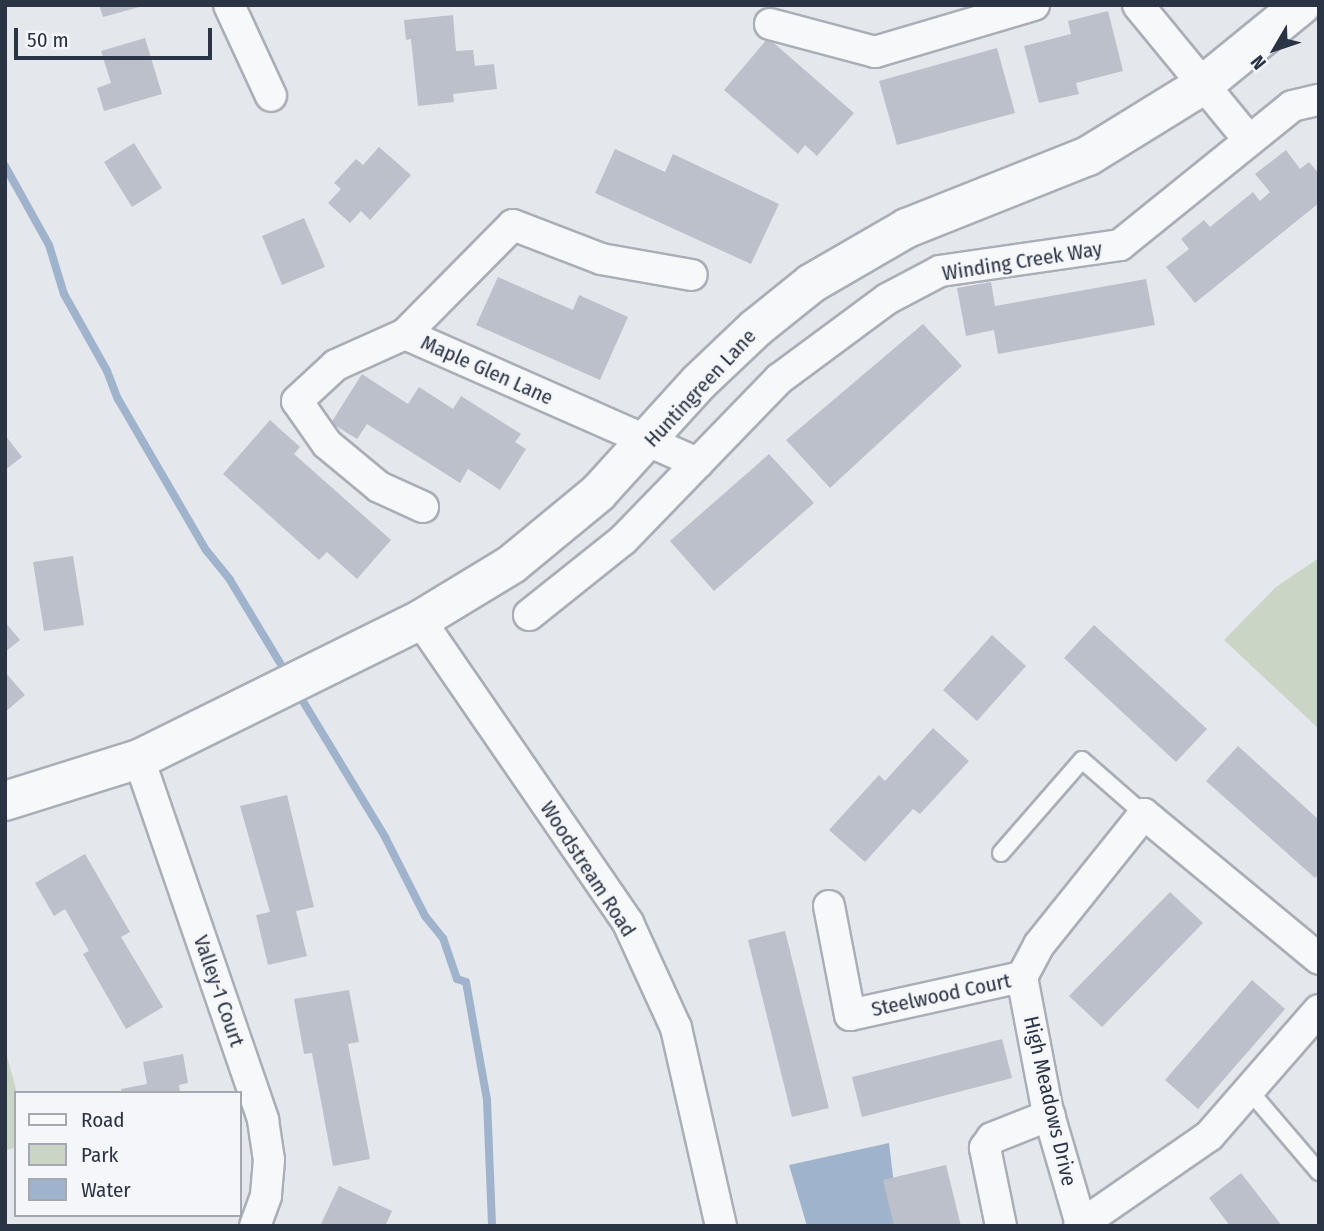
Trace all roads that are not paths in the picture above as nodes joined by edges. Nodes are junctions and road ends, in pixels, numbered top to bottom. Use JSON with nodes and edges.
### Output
{"nodes":[{"id":1,"x":229,"y":5,"type":"edge"},
{"id":2,"x":1034,"y":5,"type":"edge"},
{"id":3,"x":1138,"y":5,"type":"edge"},
{"id":4,"x":1301,"y":5,"type":"edge"},
{"id":5,"x":770,"y":24,"type":"dead end"},
{"id":6,"x":1203,"y":85,"type":"junction"},
{"id":7,"x":271,"y":96,"type":"dead end"},
{"id":8,"x":1319,"y":100,"type":"edge"},
{"id":9,"x":1248,"y":139,"type":"junction"},
{"id":10,"x":692,"y":275,"type":"dead end"},
{"id":11,"x":405,"y":334,"type":"junction"},
{"id":12,"x":649,"y":442,"type":"junction"},
{"id":13,"x":698,"y":463,"type":"junction"},
{"id":14,"x":423,"y":507,"type":"dead end"},
{"id":15,"x":529,"y":615,"type":"dead end"},
{"id":16,"x":420,"y":620,"type":"junction"},
{"id":17,"x":139,"y":759,"type":"junction"},
{"id":18,"x":5,"y":800,"type":"edge"},
{"id":19,"x":1144,"y":814,"type":"junction"},
{"id":20,"x":1002,"y":853,"type":"dead end"},
{"id":21,"x":829,"y":905,"type":"dead end"},
{"id":22,"x":1319,"y":959,"type":"edge"},
{"id":23,"x":1022,"y":977,"type":"junction"},
{"id":24,"x":1319,"y":1010,"type":"edge"},
{"id":25,"x":1248,"y":1089,"type":"junction"},
{"id":26,"x":1050,"y":1115,"type":"junction"},
{"id":27,"x":1319,"y":1172,"type":"edge"},
{"id":28,"x":1080,"y":1225,"type":"edge"},
{"id":29,"x":255,"y":1226,"type":"edge"},
{"id":30,"x":721,"y":1226,"type":"edge"},
{"id":31,"x":1001,"y":1226,"type":"edge"}],
"edges":[{"from":1,"to":7,"type":"street"},
{"from":2,"to":5,"type":"street"},
{"from":3,"to":6,"type":"street"},
{"from":4,"to":6,"type":"street","name":"Huntingreen Lane"},
{"from":6,"to":9,"type":"street"},
{"from":6,"to":12,"type":"street","name":"Huntingreen Lane"},
{"from":8,"to":9,"type":"street","name":"Winding Creek Way"},
{"from":9,"to":13,"type":"street","name":"Winding Creek Way"},
{"from":10,"to":11,"type":"street"},
{"from":11,"to":12,"type":"street","name":"Maple Glen Lane"},
{"from":11,"to":14,"type":"street","name":"Maple Glen Lane"},
{"from":12,"to":13,"type":"street"},
{"from":12,"to":16,"type":"street","name":"Huntingreen Lane"},
{"from":13,"to":15,"type":"street","name":"Winding Creek Way"},
{"from":16,"to":17,"type":"street","name":"Huntingreen Lane"},
{"from":16,"to":30,"type":"street","name":"Woodstream Road"},
{"from":17,"to":18,"type":"street","name":"Huntingreen Lane"},
{"from":17,"to":29,"type":"street","name":"Valley-1 Court"},
{"from":19,"to":20,"type":"lane"},
{"from":19,"to":22,"type":"street"},
{"from":19,"to":23,"type":"street","name":"Steelwood Court"},
{"from":21,"to":23,"type":"street","name":"Steelwood Court"},
{"from":23,"to":26,"type":"street","name":"High Meadows Drive"},
{"from":24,"to":25,"type":"street","name":"High Meadows Drive"},
{"from":25,"to":27,"type":"lane"},
{"from":25,"to":28,"type":"street","name":"High Meadows Drive"},
{"from":26,"to":28,"type":"street","name":"High Meadows Drive"},
{"from":26,"to":31,"type":"street"}]}
